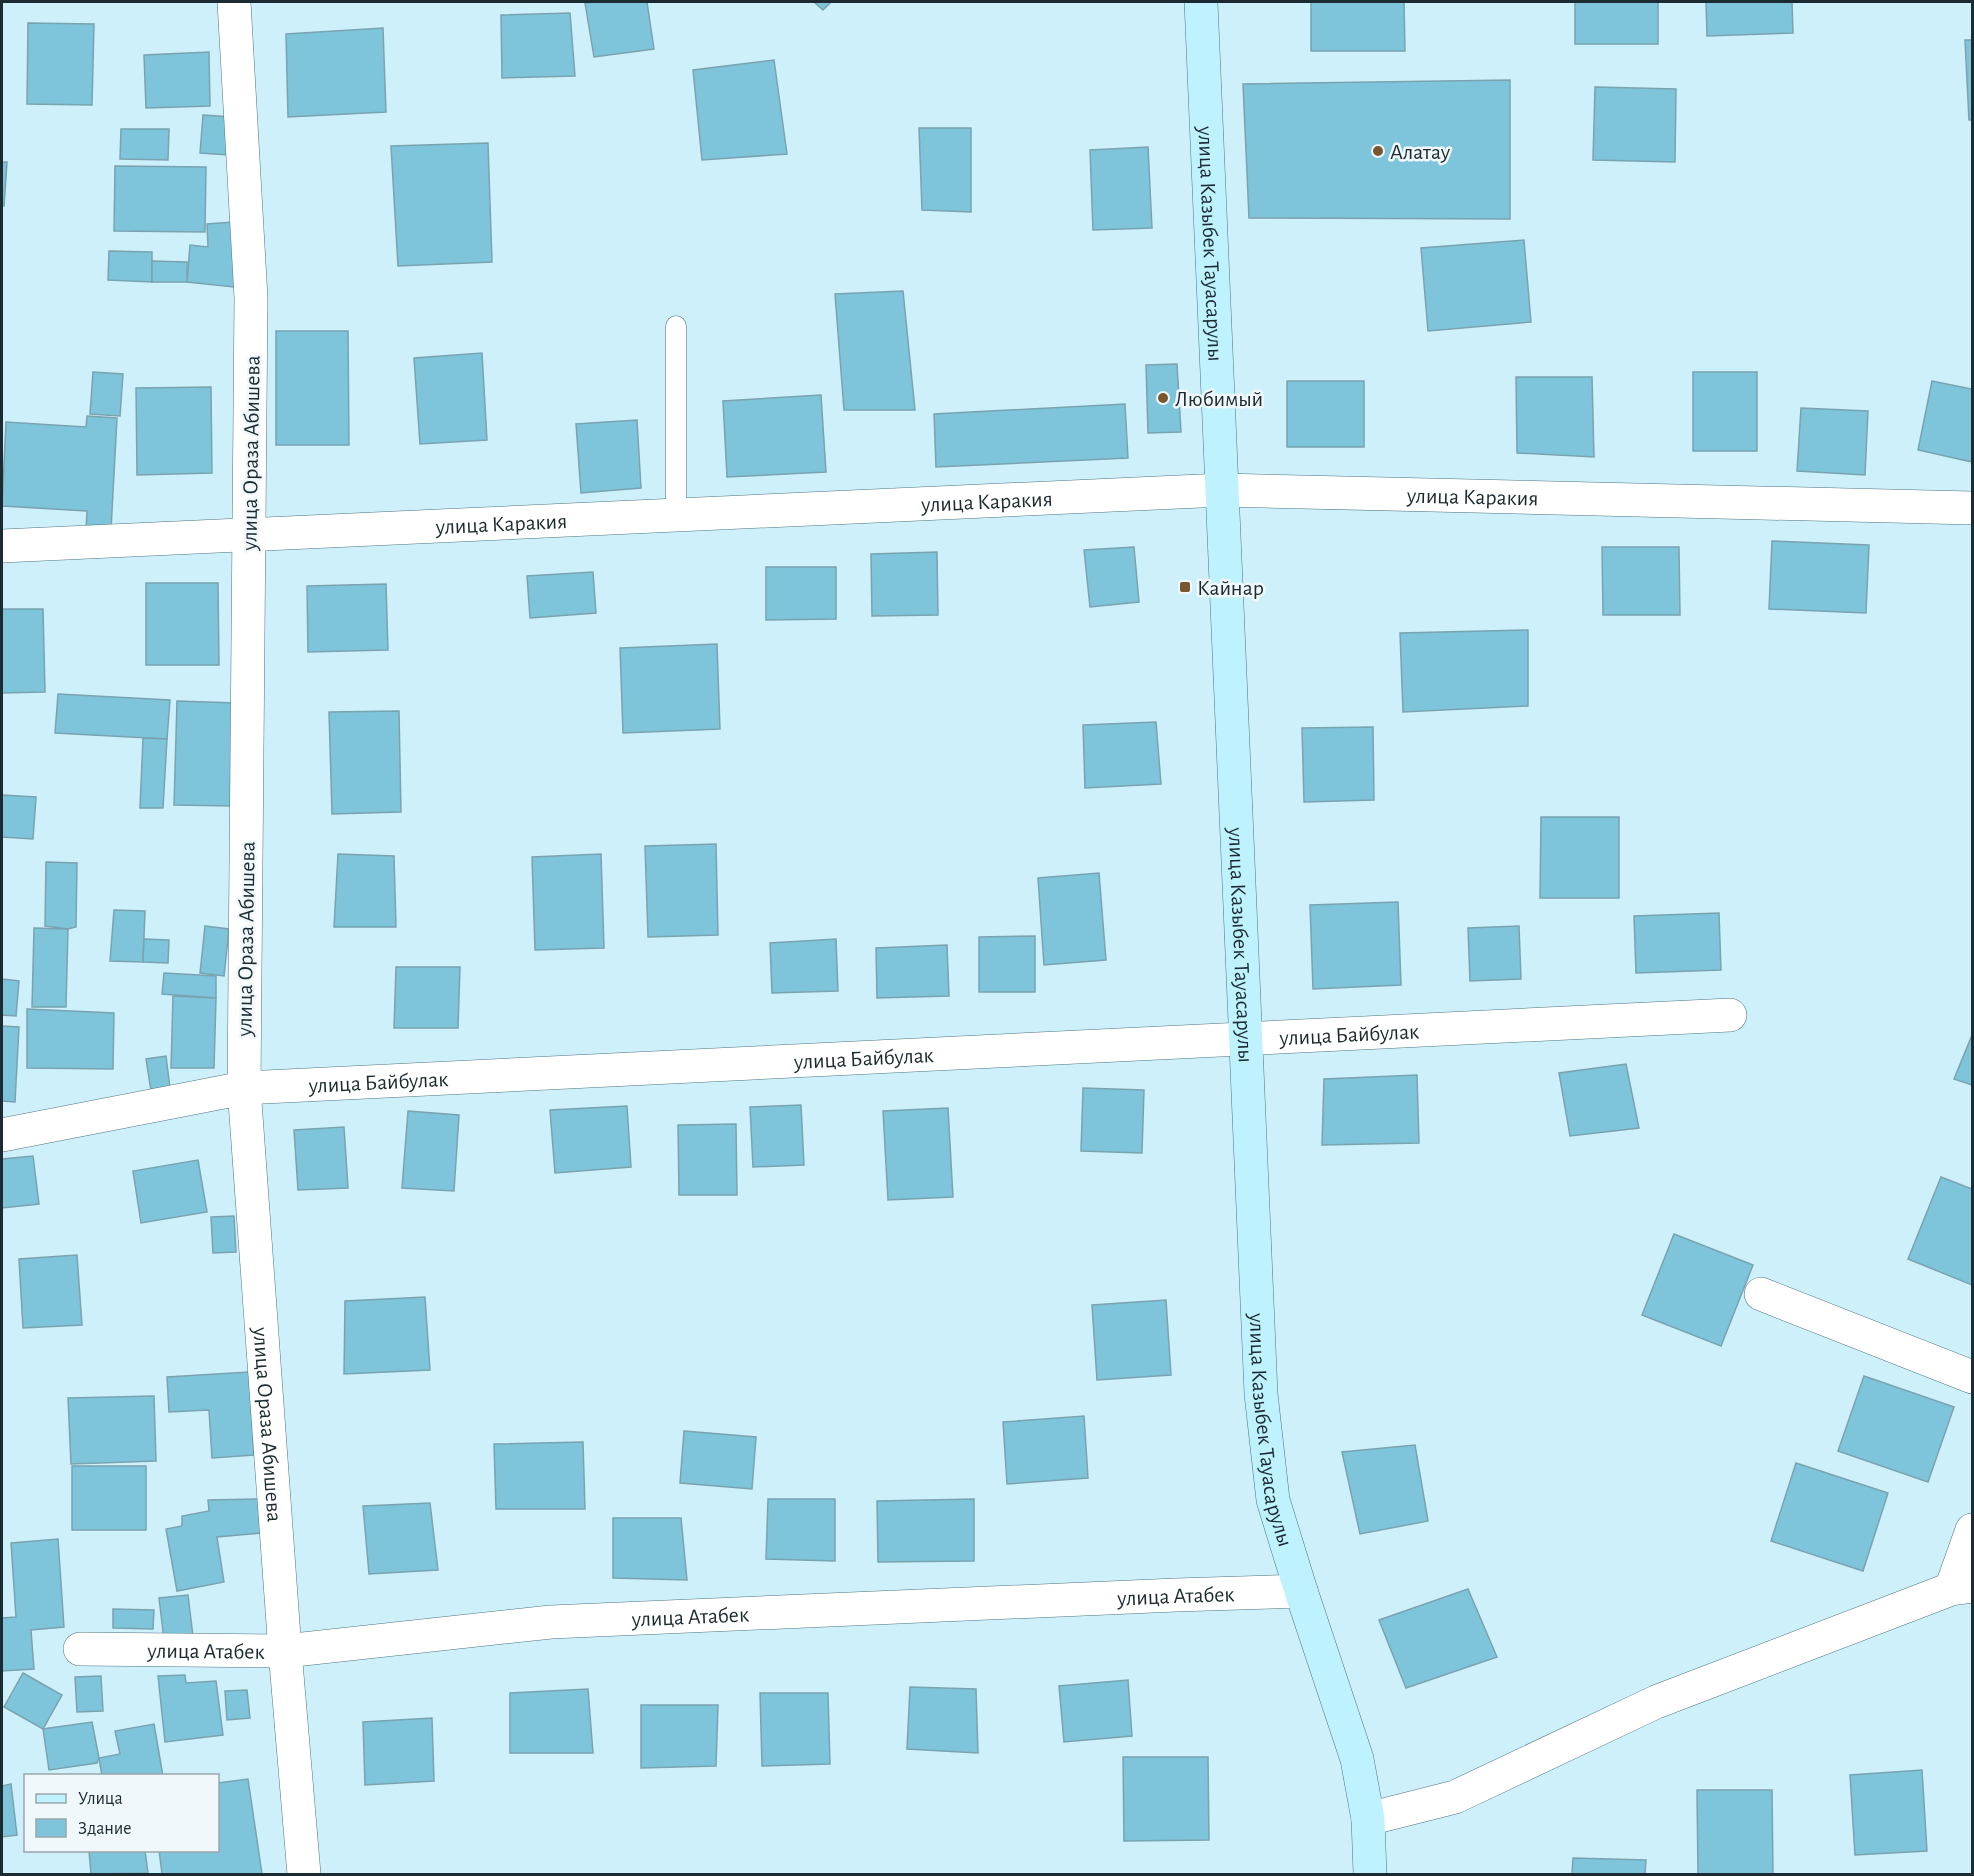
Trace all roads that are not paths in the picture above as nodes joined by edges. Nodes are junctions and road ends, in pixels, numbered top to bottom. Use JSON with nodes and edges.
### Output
{"nodes":[{"id":1,"x":234,"y":2,"type":"edge"},
{"id":2,"x":1200,"y":2,"type":"edge"},
{"id":3,"x":676,"y":326,"type":"dead end"},
{"id":4,"x":1222,"y":490,"type":"junction"},
{"id":5,"x":1972,"y":508,"type":"edge"},
{"id":6,"x":676,"y":514,"type":"junction"},
{"id":7,"x":249,"y":533,"type":"junction"},
{"id":8,"x":2,"y":546,"type":"edge"},
{"id":9,"x":1731,"y":1015,"type":"dead end"},
{"id":10,"x":1245,"y":1038,"type":"junction"},
{"id":11,"x":243,"y":1088,"type":"junction"},
{"id":12,"x":2,"y":1135,"type":"edge"},
{"id":13,"x":1761,"y":1294,"type":"dead end"},
{"id":14,"x":1972,"y":1377,"type":"edge"},
{"id":15,"x":1972,"y":1530,"type":"edge"},
{"id":16,"x":1962,"y":1588,"type":"edge"},
{"id":17,"x":1301,"y":1591,"type":"junction"},
{"id":18,"x":80,"y":1649,"type":"dead end"},
{"id":19,"x":285,"y":1651,"type":"junction"},
{"id":20,"x":1368,"y":1819,"type":"junction"},
{"id":21,"x":304,"y":1875,"type":"edge"},
{"id":22,"x":1370,"y":1875,"type":"edge"}],
"edges":[{"from":1,"to":7,"type":"street","name":"улица Ораза Абишева"},
{"from":2,"to":4,"type":"street","name":"улица Казыбек Тауасарулы"},
{"from":3,"to":6,"type":"lane"},
{"from":4,"to":5,"type":"street","name":"улица Каракия"},
{"from":4,"to":6,"type":"street","name":"улица Каракия"},
{"from":4,"to":10,"type":"street","name":"улица Казыбек Тауасарулы"},
{"from":6,"to":7,"type":"street","name":"улица Каракия"},
{"from":7,"to":8,"type":"street","name":"улица Каракия"},
{"from":7,"to":11,"type":"street","name":"улица Ораза Абишева"},
{"from":9,"to":10,"type":"street","name":"улица Байбулак"},
{"from":10,"to":11,"type":"street","name":"улица Байбулак"},
{"from":10,"to":17,"type":"street","name":"улица Казыбек Тауасарулы"},
{"from":11,"to":12,"type":"street","name":"улица Байбулак"},
{"from":11,"to":19,"type":"street","name":"улица Ораза Абишева"},
{"from":13,"to":14,"type":"street"},
{"from":15,"to":16,"type":"street"},
{"from":16,"to":20,"type":"street"},
{"from":17,"to":19,"type":"street","name":"улица Атабек"},
{"from":17,"to":20,"type":"street","name":"улица Казыбек Тауасарулы"},
{"from":18,"to":19,"type":"street","name":"улица Атабек"},
{"from":19,"to":21,"type":"street","name":"улица Ораза Абишева"},
{"from":20,"to":22,"type":"street","name":"улица Казыбек Тауасарулы"}]}
